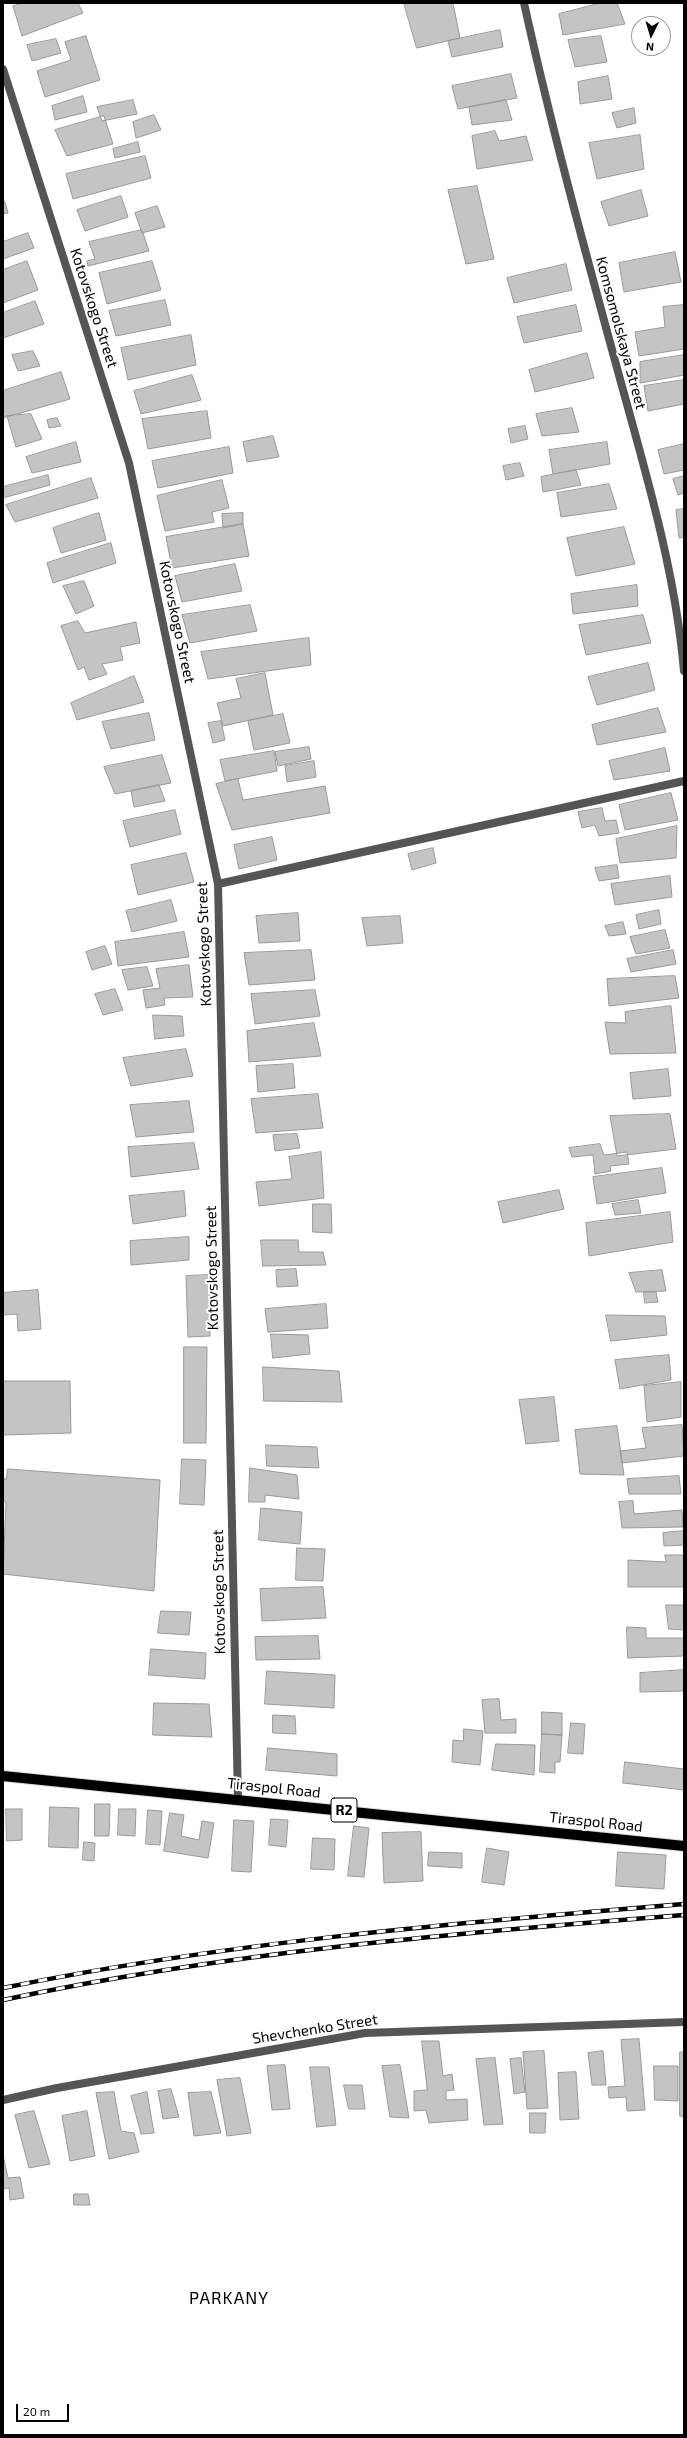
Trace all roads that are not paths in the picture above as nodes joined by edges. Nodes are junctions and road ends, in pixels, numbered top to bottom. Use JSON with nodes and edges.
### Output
{"nodes":[{"id":1,"x":524,"y":3,"type":"edge"},
{"id":2,"x":3,"y":69,"type":"edge"},
{"id":3,"x":684,"y":671,"type":"edge"},
{"id":4,"x":684,"y":781,"type":"edge"},
{"id":5,"x":218,"y":884,"type":"junction"},
{"id":6,"x":3,"y":1776,"type":"edge"},
{"id":7,"x":238,"y":1799,"type":"junction"},
{"id":8,"x":684,"y":1846,"type":"edge"},
{"id":9,"x":684,"y":2022,"type":"edge"},
{"id":10,"x":3,"y":2100,"type":"edge"}],
"edges":[{"from":1,"to":3,"type":"street","name":"Komsomolskaya Street"},
{"from":2,"to":5,"type":"street","name":"Kotovskogo Street"},
{"from":4,"to":5,"type":"street"},
{"from":5,"to":7,"type":"street","name":"Kotovskogo Street"},
{"from":6,"to":7,"type":"main road","name":"Tiraspol Road","number":"R2"},
{"from":7,"to":8,"type":"main road","name":"Tiraspol Road","number":"R2"},
{"from":9,"to":10,"type":"street","name":"Shevchenko Street"}]}
